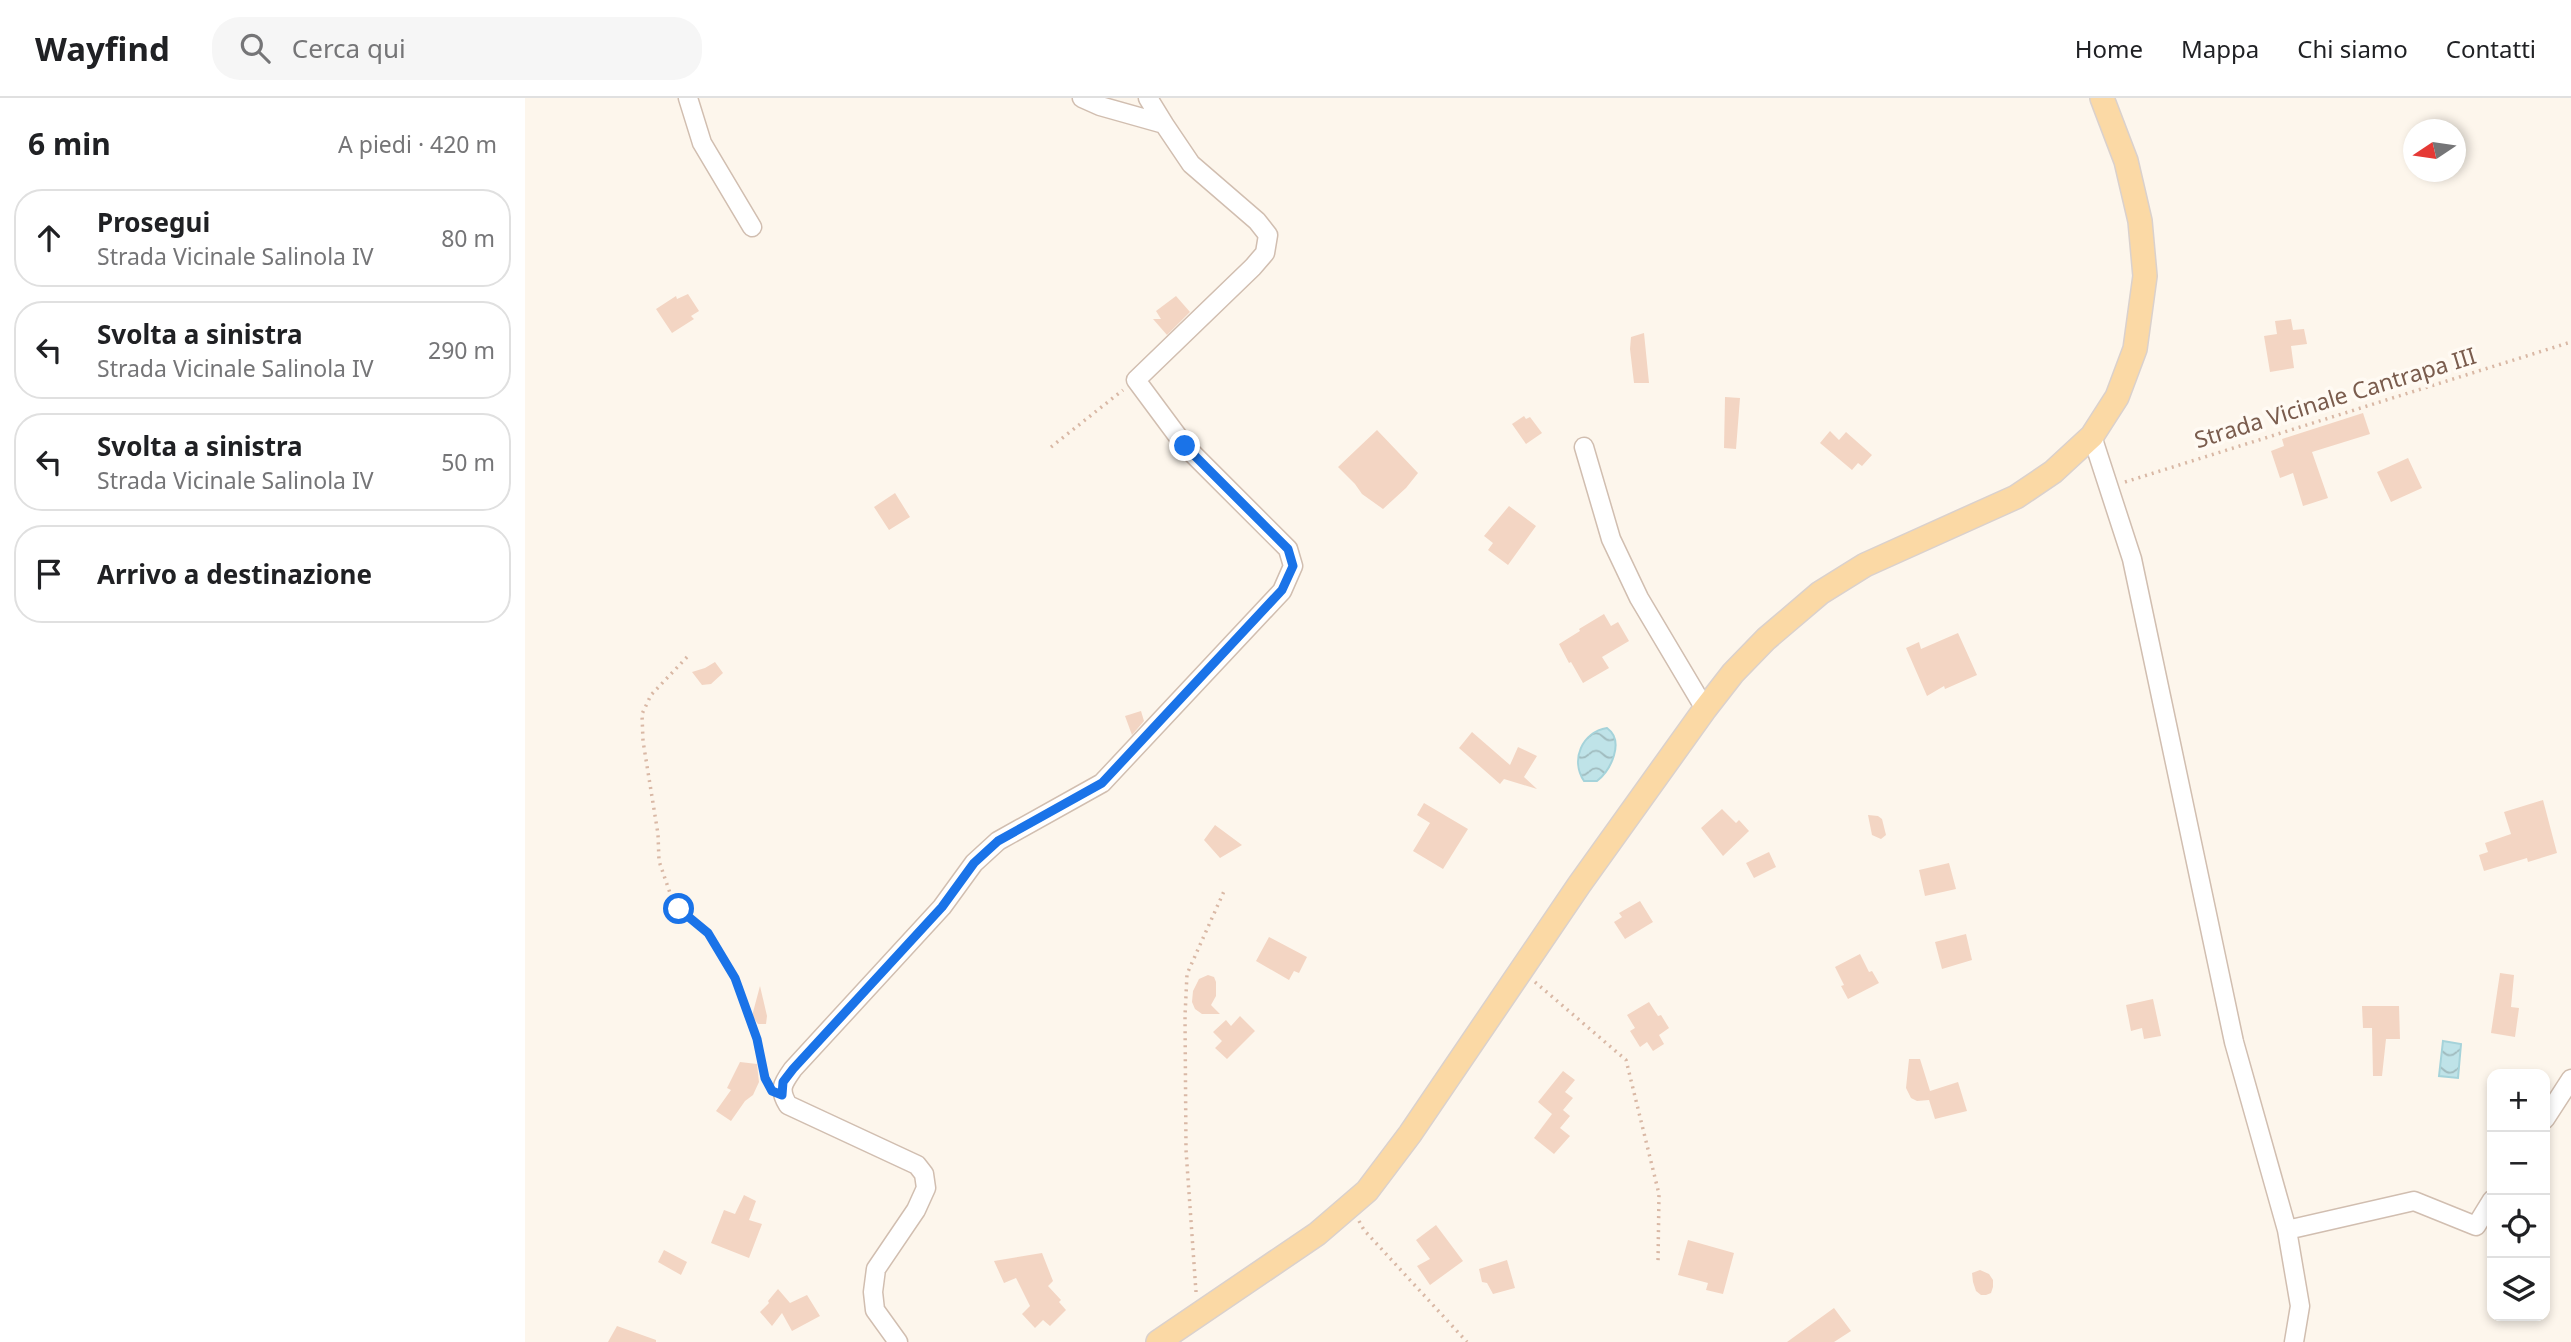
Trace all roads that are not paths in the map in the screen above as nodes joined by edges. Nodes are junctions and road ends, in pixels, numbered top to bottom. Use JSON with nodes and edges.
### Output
{"nodes":[{"id":1,"x":688,"y":98,"type":"edge"},
{"id":2,"x":1082,"y":98,"type":"edge"},
{"id":3,"x":1147,"y":98,"type":"edge"},
{"id":4,"x":2102,"y":98,"type":"edge"},
{"id":5,"x":1164,"y":124,"type":"junction"},
{"id":6,"x":752,"y":226,"type":"dead end"},
{"id":7,"x":2092,"y":436,"type":"junction"},
{"id":8,"x":1584,"y":447,"type":"dead end"},
{"id":9,"x":1705,"y":709,"type":"junction"},
{"id":10,"x":2571,"y":1079,"type":"edge"},
{"id":11,"x":2550,"y":1111,"type":"edge"},
{"id":12,"x":2487,"y":1208,"type":"edge"},
{"id":13,"x":2287,"y":1230,"type":"junction"},
{"id":14,"x":898,"y":1342,"type":"edge"},
{"id":15,"x":1158,"y":1342,"type":"edge"},
{"id":16,"x":2294,"y":1342,"type":"edge"}],
"edges":[{"from":1,"to":6,"type":"street"},
{"from":2,"to":5,"type":"street"},
{"from":3,"to":5,"type":"street"},
{"from":4,"to":7,"type":"main road"},
{"from":5,"to":14,"type":"street"},
{"from":7,"to":9,"type":"main road"},
{"from":7,"to":13,"type":"street"},
{"from":8,"to":9,"type":"street"},
{"from":9,"to":15,"type":"main road"},
{"from":10,"to":11,"type":"street"},
{"from":12,"to":13,"type":"street"},
{"from":13,"to":16,"type":"street"}]}
